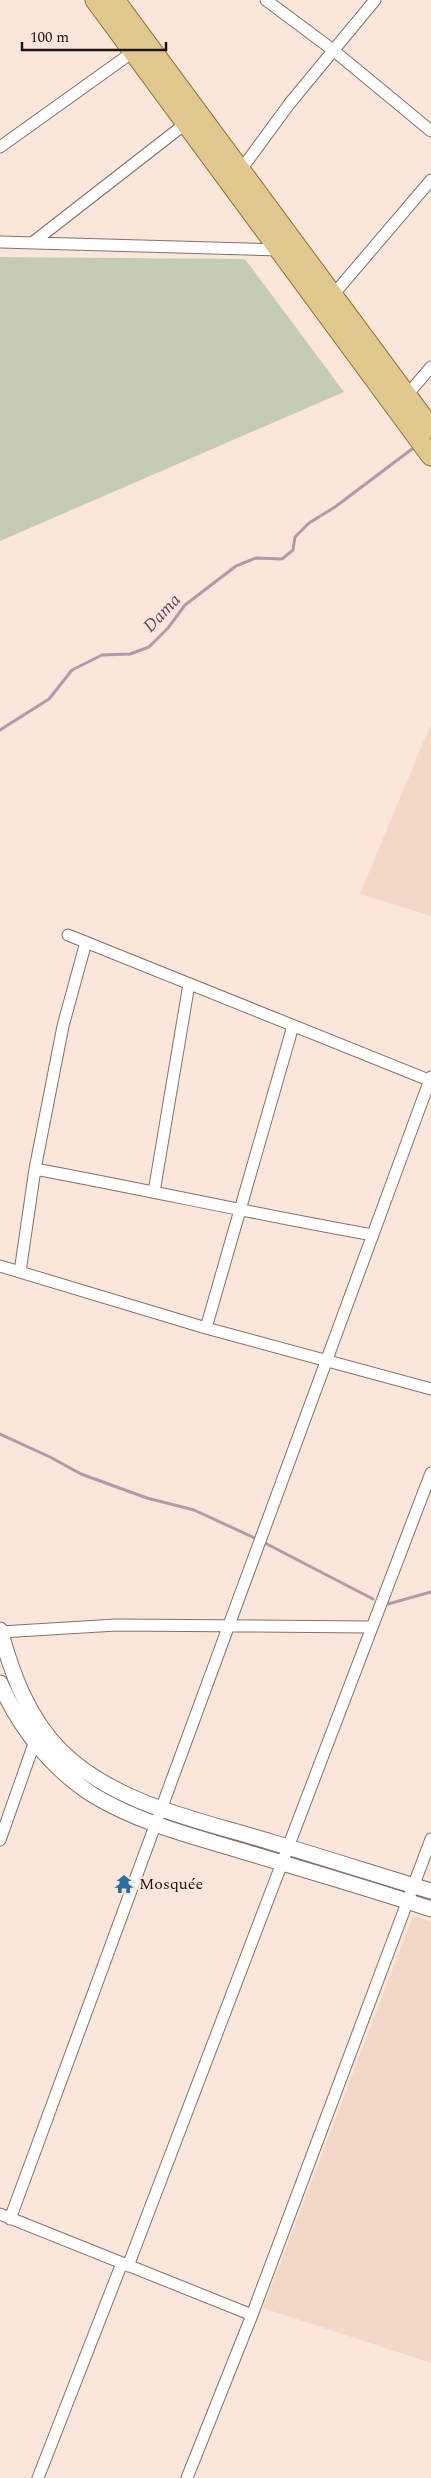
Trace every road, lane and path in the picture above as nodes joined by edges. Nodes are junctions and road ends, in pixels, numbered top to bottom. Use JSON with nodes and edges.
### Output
{"nodes":[{"id":1,"x":95,"y":0,"type":"edge"},
{"id":2,"x":115,"y":0,"type":"edge"},
{"id":3,"x":266,"y":0,"type":"edge"},
{"id":4,"x":375,"y":0,"type":"edge"},
{"id":5,"x":140,"y":47,"type":"junction"},
{"id":6,"x":333,"y":50,"type":"junction"},
{"id":7,"x":185,"y":124,"type":"junction"},
{"id":8,"x":431,"y":131,"type":"edge"},
{"id":9,"x":0,"y":147,"type":"edge"},
{"id":10,"x":240,"y":172,"type":"junction"},
{"id":11,"x":431,"y":180,"type":"edge"},
{"id":12,"x":0,"y":242,"type":"edge"},
{"id":13,"x":32,"y":242,"type":"junction"},
{"id":14,"x":279,"y":250,"type":"junction"},
{"id":15,"x":333,"y":295,"type":"junction"},
{"id":16,"x":431,"y":367,"type":"edge"},
{"id":17,"x":407,"y":395,"type":"junction"},
{"id":18,"x":426,"y":424,"type":"edge"},
{"id":19,"x":431,"y":456,"type":"edge"},
{"id":20,"x":68,"y":935,"type":"dead end"},
{"id":21,"x":86,"y":942,"type":"junction"},
{"id":22,"x":189,"y":984,"type":"junction"},
{"id":23,"x":293,"y":1026,"type":"junction"},
{"id":24,"x":431,"y":1080,"type":"edge"},
{"id":25,"x":35,"y":1169,"type":"junction"},
{"id":26,"x":154,"y":1192,"type":"junction"},
{"id":27,"x":241,"y":1212,"type":"junction"},
{"id":28,"x":373,"y":1235,"type":"junction"},
{"id":29,"x":0,"y":1266,"type":"edge"},
{"id":30,"x":20,"y":1272,"type":"junction"},
{"id":31,"x":206,"y":1328,"type":"junction"},
{"id":32,"x":327,"y":1361,"type":"junction"},
{"id":33,"x":431,"y":1389,"type":"edge"},
{"id":34,"x":431,"y":1473,"type":"edge"},
{"id":35,"x":230,"y":1624,"type":"junction"},
{"id":36,"x":370,"y":1627,"type":"junction"},
{"id":37,"x":1,"y":1639,"type":"edge"},
{"id":38,"x":0,"y":1682,"type":"edge"},
{"id":39,"x":35,"y":1742,"type":"junction"},
{"id":40,"x":162,"y":1809,"type":"junction"},
{"id":41,"x":156,"y":1825,"type":"junction"},
{"id":42,"x":431,"y":1839,"type":"edge"},
{"id":43,"x":0,"y":1840,"type":"edge"},
{"id":44,"x":288,"y":1847,"type":"junction"},
{"id":45,"x":282,"y":1863,"type":"junction"},
{"id":46,"x":414,"y":1886,"type":"junction"},
{"id":47,"x":431,"y":1891,"type":"edge"},
{"id":48,"x":409,"y":1901,"type":"junction"},
{"id":49,"x":431,"y":1908,"type":"edge"},
{"id":50,"x":5,"y":2216,"type":"edge"},
{"id":51,"x":125,"y":2264,"type":"junction"},
{"id":52,"x":252,"y":2315,"type":"junction"},
{"id":53,"x":38,"y":2478,"type":"edge"},
{"id":54,"x":187,"y":2478,"type":"edge"}],
"edges":[{"from":1,"to":5,"type":"main road"},
{"from":2,"to":5,"type":"main road"},
{"from":3,"to":6,"type":"street"},
{"from":4,"to":6,"type":"street"},
{"from":5,"to":7,"type":"main road"},
{"from":5,"to":9,"type":"street"},
{"from":5,"to":10,"type":"main road"},
{"from":6,"to":8,"type":"street"},
{"from":6,"to":10,"type":"street"},
{"from":7,"to":13,"type":"street"},
{"from":7,"to":14,"type":"main road"},
{"from":10,"to":15,"type":"main road"},
{"from":11,"to":15,"type":"street"},
{"from":12,"to":13,"type":"street"},
{"from":13,"to":14,"type":"street"},
{"from":14,"to":18,"type":"main road"},
{"from":15,"to":17,"type":"main road"},
{"from":16,"to":17,"type":"street"},
{"from":17,"to":18,"type":"main road"},
{"from":18,"to":19,"type":"main road"},
{"from":20,"to":21,"type":"street"},
{"from":21,"to":22,"type":"street"},
{"from":21,"to":25,"type":"street"},
{"from":22,"to":23,"type":"street"},
{"from":22,"to":26,"type":"street"},
{"from":23,"to":24,"type":"street"},
{"from":23,"to":27,"type":"street"},
{"from":24,"to":28,"type":"street"},
{"from":25,"to":26,"type":"street"},
{"from":25,"to":30,"type":"street"},
{"from":26,"to":27,"type":"street"},
{"from":27,"to":28,"type":"street"},
{"from":27,"to":31,"type":"street"},
{"from":28,"to":32,"type":"street"},
{"from":29,"to":30,"type":"street"},
{"from":30,"to":31,"type":"street"},
{"from":31,"to":32,"type":"street"},
{"from":32,"to":33,"type":"street"},
{"from":32,"to":35,"type":"street"},
{"from":34,"to":36,"type":"street"},
{"from":35,"to":36,"type":"street"},
{"from":35,"to":37,"type":"street"},
{"from":35,"to":40,"type":"street"},
{"from":36,"to":44,"type":"street"},
{"from":37,"to":40,"type":"street"},
{"from":38,"to":39,"type":"street"},
{"from":39,"to":41,"type":"street"},
{"from":39,"to":43,"type":"street"},
{"from":40,"to":41,"type":"street"},
{"from":40,"to":44,"type":"street"},
{"from":41,"to":45,"type":"street"},
{"from":41,"to":50,"type":"street"},
{"from":42,"to":46,"type":"street"},
{"from":44,"to":45,"type":"street"},
{"from":44,"to":46,"type":"street"},
{"from":45,"to":48,"type":"street"},
{"from":45,"to":51,"type":"street"},
{"from":46,"to":47,"type":"street"},
{"from":46,"to":48,"type":"street"},
{"from":48,"to":49,"type":"street"},
{"from":48,"to":52,"type":"street"},
{"from":50,"to":51,"type":"street"},
{"from":51,"to":52,"type":"street"},
{"from":51,"to":53,"type":"street"},
{"from":52,"to":54,"type":"street"}]}
